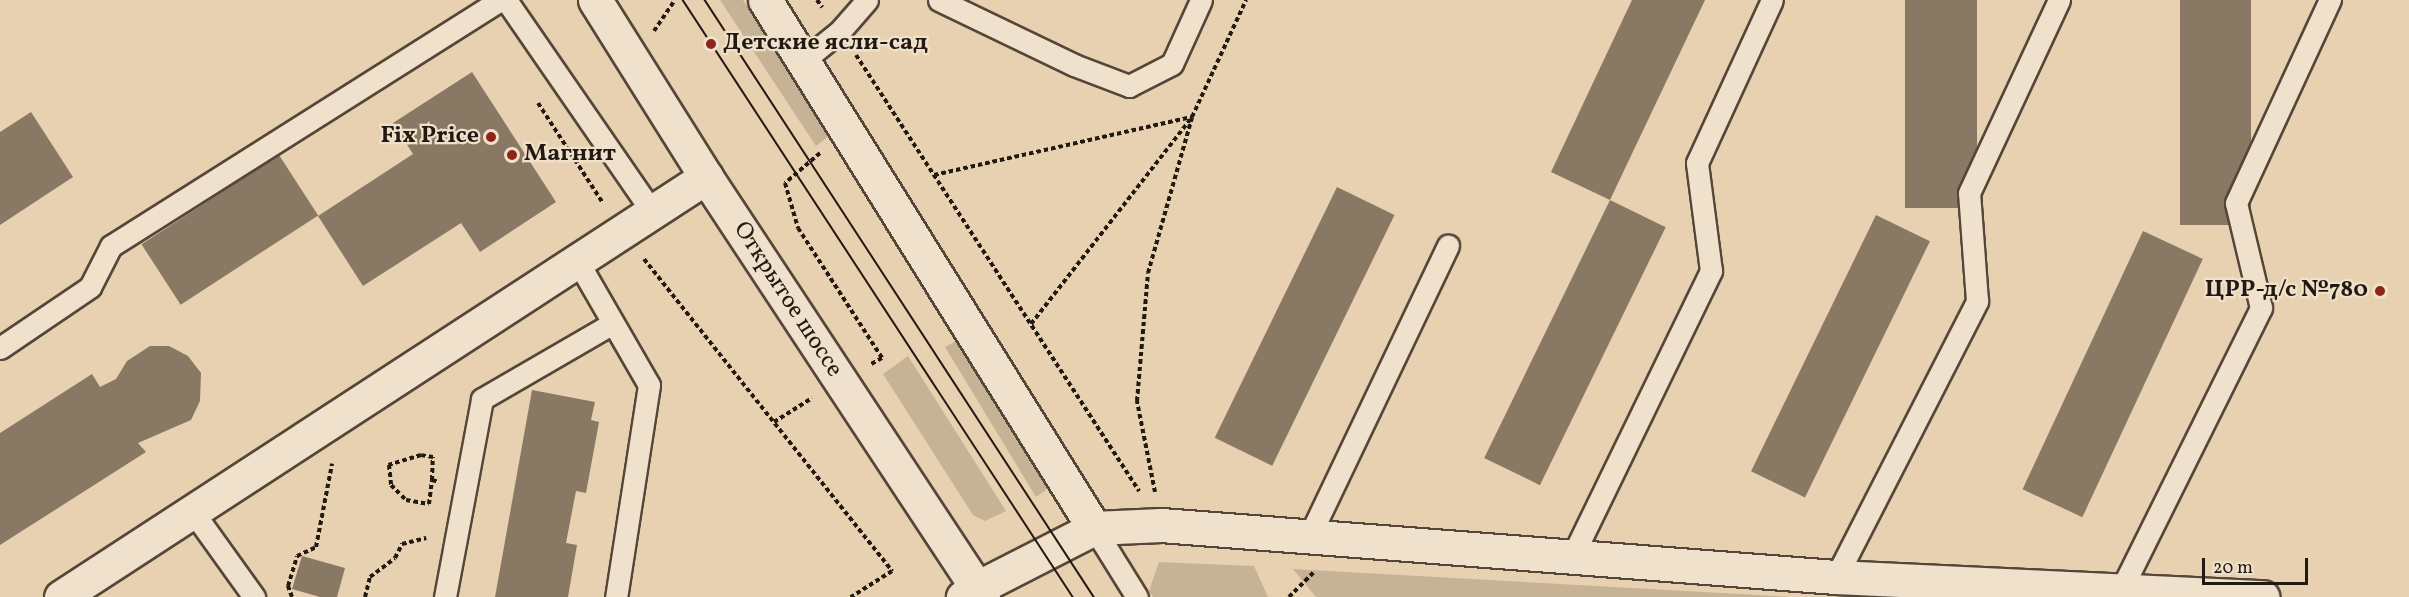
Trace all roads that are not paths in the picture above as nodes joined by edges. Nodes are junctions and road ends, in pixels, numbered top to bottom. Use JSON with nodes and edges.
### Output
{"nodes":[{"id":1,"x":500,"y":0,"type":"edge"},
{"id":2,"x":506,"y":0,"type":"edge"},
{"id":3,"x":595,"y":0,"type":"edge"},
{"id":4,"x":765,"y":0,"type":"edge"},
{"id":5,"x":867,"y":0,"type":"edge"},
{"id":6,"x":939,"y":0,"type":"edge"},
{"id":7,"x":1202,"y":0,"type":"edge"},
{"id":8,"x":1772,"y":0,"type":"edge"},
{"id":9,"x":2060,"y":0,"type":"edge"},
{"id":10,"x":2330,"y":0,"type":"edge"},
{"id":11,"x":804,"y":60,"type":"junction"},
{"id":12,"x":706,"y":177,"type":"junction"},
{"id":13,"x":652,"y":212,"type":"junction"},
{"id":14,"x":1448,"y":245,"type":"dead end"},
{"id":15,"x":578,"y":262,"type":"junction"},
{"id":16,"x":613,"y":323,"type":"junction"},
{"id":17,"x":0,"y":348,"type":"edge"},
{"id":18,"x":193,"y":512,"type":"junction"},
{"id":19,"x":1094,"y":528,"type":"junction"},
{"id":20,"x":1309,"y":537,"type":"junction"},
{"id":21,"x":1573,"y":555,"type":"junction"},
{"id":22,"x":1836,"y":577,"type":"junction"},
{"id":23,"x":2121,"y":590,"type":"junction"},
{"id":24,"x":974,"y":594,"type":"edge"},
{"id":25,"x":62,"y":597,"type":"edge"},
{"id":26,"x":254,"y":597,"type":"edge"},
{"id":27,"x":446,"y":597,"type":"edge"},
{"id":28,"x":616,"y":597,"type":"edge"},
{"id":29,"x":1137,"y":597,"type":"edge"},
{"id":30,"x":2263,"y":597,"type":"edge"}],
"edges":[{"from":1,"to":17,"type":"lane"},
{"from":2,"to":13,"type":"lane"},
{"from":3,"to":12,"type":"street","name":"Открытое шоссе"},
{"from":4,"to":11,"type":"street"},
{"from":5,"to":11,"type":"lane"},
{"from":6,"to":7,"type":"lane"},
{"from":8,"to":21,"type":"lane"},
{"from":9,"to":22,"type":"lane"},
{"from":10,"to":23,"type":"lane"},
{"from":11,"to":19,"type":"street"},
{"from":12,"to":13,"type":"street"},
{"from":12,"to":24,"type":"street","name":"Открытое шоссе"},
{"from":13,"to":15,"type":"street"},
{"from":14,"to":20,"type":"lane"},
{"from":15,"to":16,"type":"lane"},
{"from":15,"to":18,"type":"street"},
{"from":16,"to":27,"type":"lane"},
{"from":16,"to":28,"type":"lane"},
{"from":18,"to":25,"type":"street"},
{"from":18,"to":26,"type":"lane"},
{"from":19,"to":20,"type":"street"},
{"from":19,"to":24,"type":"street"},
{"from":19,"to":29,"type":"lane"},
{"from":20,"to":21,"type":"street"},
{"from":21,"to":22,"type":"street"},
{"from":22,"to":23,"type":"street"},
{"from":23,"to":30,"type":"street"}]}
